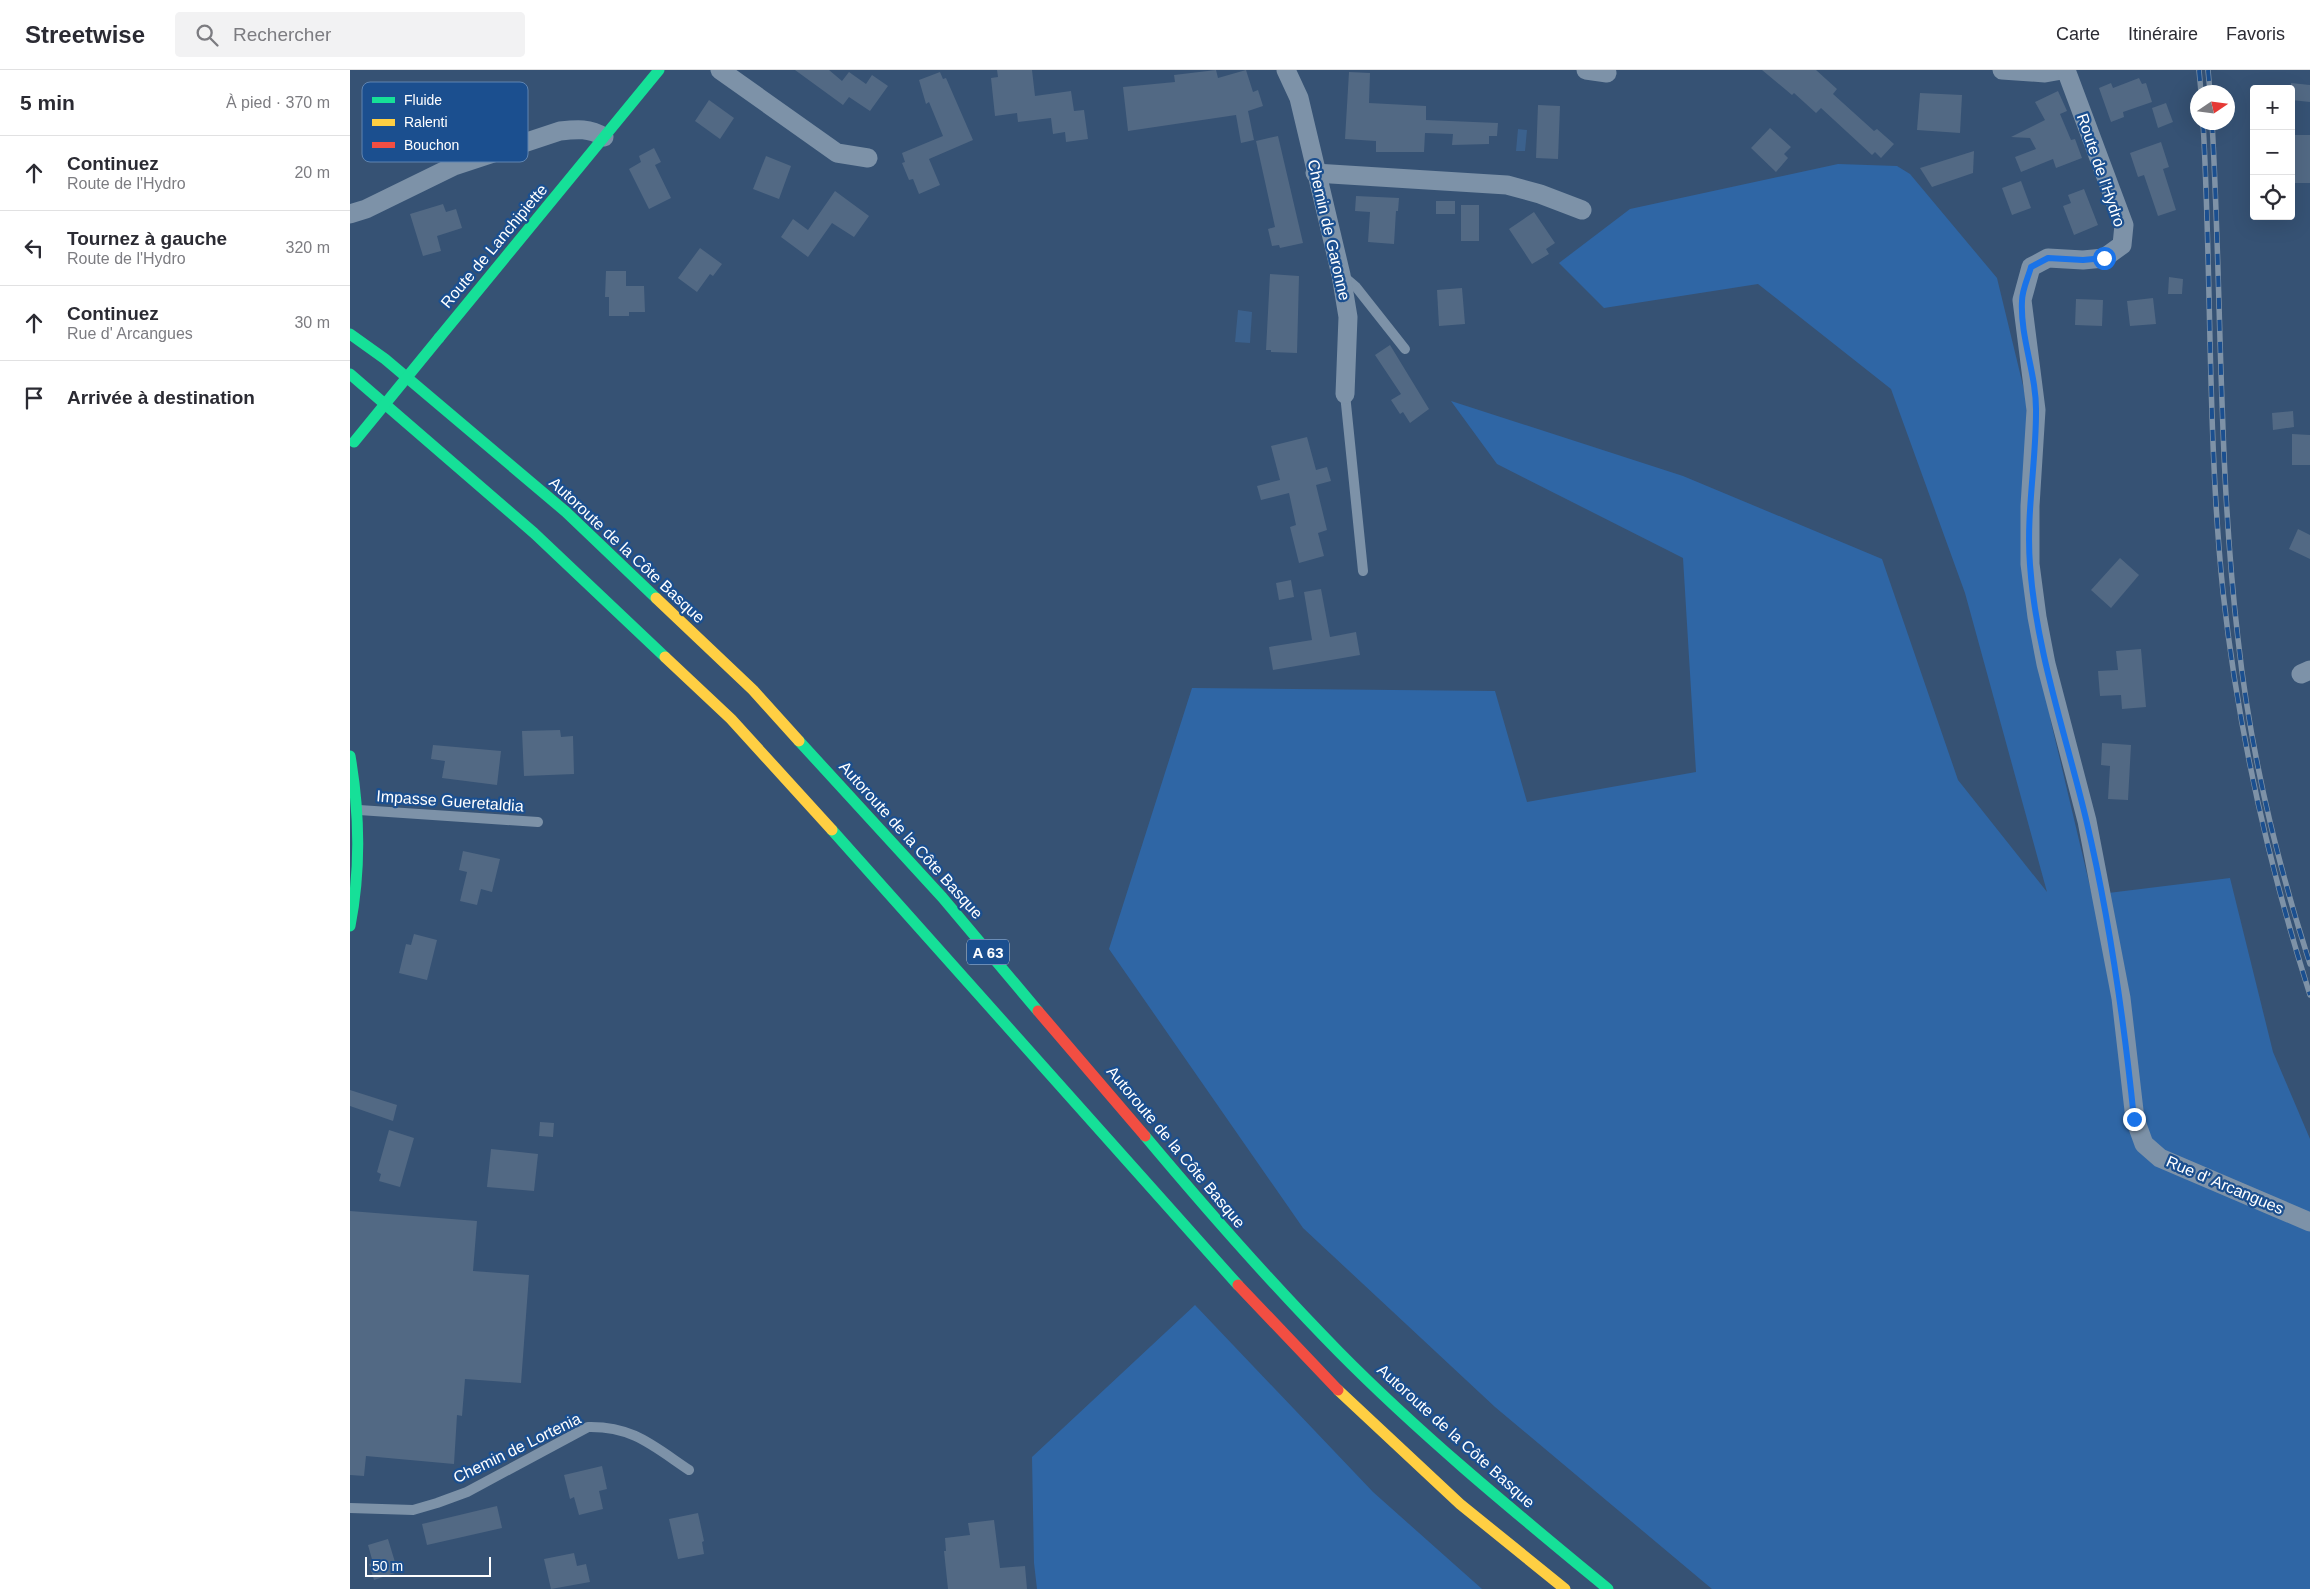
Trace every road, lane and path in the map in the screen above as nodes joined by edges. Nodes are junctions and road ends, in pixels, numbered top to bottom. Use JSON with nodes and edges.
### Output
{"nodes":[{"id":1,"x":659,"y":70,"type":"edge"},
{"id":2,"x":720,"y":70,"type":"edge"},
{"id":3,"x":1286,"y":70,"type":"edge"},
{"id":4,"x":1586,"y":70,"type":"edge"},
{"id":5,"x":2002,"y":70,"type":"edge"},
{"id":6,"x":2064,"y":70,"type":"edge"},
{"id":7,"x":1607,"y":73,"type":"dead end"},
{"id":8,"x":604,"y":137,"type":"junction"},
{"id":9,"x":528,"y":142,"type":"edge"},
{"id":10,"x":868,"y":158,"type":"dead end"},
{"id":11,"x":466,"y":162,"type":"edge"},
{"id":12,"x":1315,"y":173,"type":"junction"},
{"id":13,"x":1582,"y":210,"type":"dead end"},
{"id":14,"x":350,"y":214,"type":"edge"},
{"id":15,"x":1341,"y":275,"type":"junction"},
{"id":16,"x":350,"y":334,"type":"edge"},
{"id":17,"x":1405,"y":349,"type":"dead end"},
{"id":18,"x":350,"y":374,"type":"edge"},
{"id":19,"x":1344,"y":394,"type":"joint"},
{"id":20,"x":352,"y":444,"type":"edge"},
{"id":21,"x":1363,"y":571,"type":"dead end"},
{"id":22,"x":350,"y":756,"type":"edge"},
{"id":23,"x":359,"y":810,"type":"junction"},
{"id":24,"x":538,"y":822,"type":"dead end"},
{"id":25,"x":350,"y":926,"type":"edge"},
{"id":26,"x":2127,"y":1055,"type":"joint"},
{"id":27,"x":2310,"y":1222,"type":"edge"},
{"id":28,"x":688,"y":1470,"type":"dead end"},
{"id":29,"x":350,"y":1508,"type":"edge"},
{"id":30,"x":1565,"y":1589,"type":"edge"},
{"id":31,"x":1608,"y":1589,"type":"edge"}],
"edges":[{"from":1,"to":8,"type":"main road","name":"Route de Lanchipiette"},
{"from":2,"to":10,"type":"street"},
{"from":3,"to":12,"type":"street","name":"Chemin de Garonne"},
{"from":4,"to":7,"type":"street"},
{"from":5,"to":6,"type":"street"},
{"from":6,"to":26,"type":"street","name":"Route de l'Hydro"},
{"from":8,"to":9,"type":"street"},
{"from":8,"to":20,"type":"main road","name":"Route de Lanchipiette","bridge":true},
{"from":11,"to":14,"type":"street"},
{"from":12,"to":13,"type":"street"},
{"from":12,"to":15,"type":"street","name":"Chemin de Garonne"},
{"from":15,"to":17,"type":"lane"},
{"from":15,"to":19,"type":"street","name":"Chemin de Garonne"},
{"from":16,"to":31,"type":"main road","name":"Autoroute de la Côte Basque","number":"A 63"},
{"from":18,"to":30,"type":"main road","number":"A 63"},
{"from":19,"to":21,"type":"lane"},
{"from":22,"to":23,"type":"main road"},
{"from":23,"to":24,"type":"lane","name":"Impasse Gueretaldia"},
{"from":23,"to":25,"type":"main road"},
{"from":26,"to":27,"type":"street","name":"Rue d' Arcangues"},
{"from":28,"to":29,"type":"lane","name":"Chemin de Lortenia"}]}
